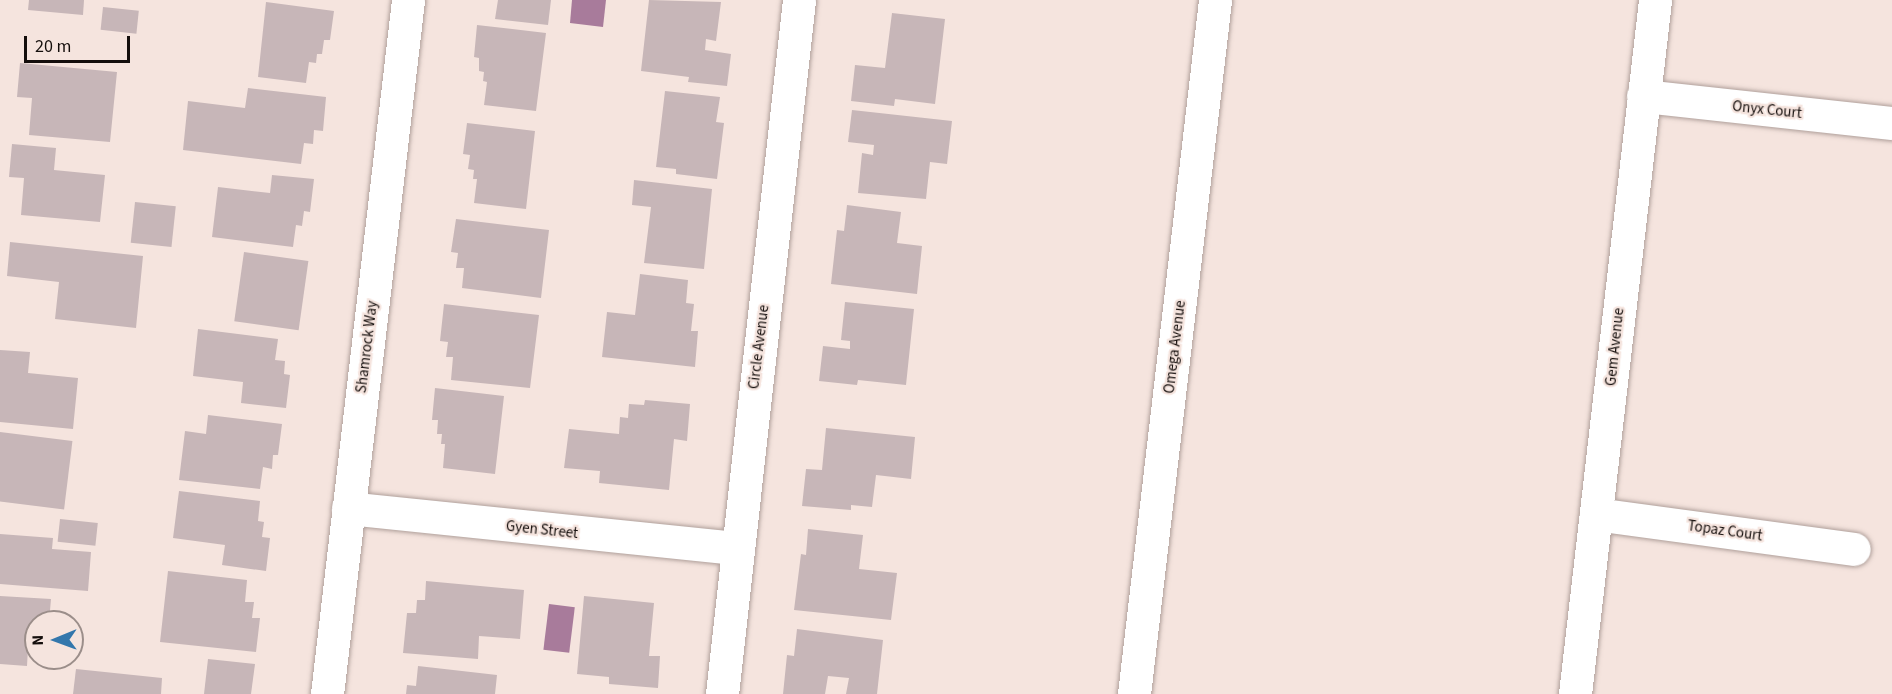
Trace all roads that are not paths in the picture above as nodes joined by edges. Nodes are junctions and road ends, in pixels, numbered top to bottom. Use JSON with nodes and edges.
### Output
{"nodes":[{"id":1,"x":408,"y":0,"type":"edge"},
{"id":2,"x":799,"y":0,"type":"edge"},
{"id":3,"x":1215,"y":0,"type":"edge"},
{"id":4,"x":1655,"y":0,"type":"edge"},
{"id":5,"x":1643,"y":96,"type":"junction"},
{"id":6,"x":1892,"y":123,"type":"edge"},
{"id":7,"x":348,"y":508,"type":"junction"},
{"id":8,"x":1596,"y":514,"type":"junction"},
{"id":9,"x":736,"y":548,"type":"junction"},
{"id":10,"x":1854,"y":549,"type":"dead end"},
{"id":11,"x":327,"y":694,"type":"edge"},
{"id":12,"x":722,"y":694,"type":"edge"},
{"id":13,"x":1134,"y":694,"type":"edge"},
{"id":14,"x":1575,"y":694,"type":"edge"}],
"edges":[{"from":1,"to":7,"type":"street","name":"Shamrock Way"},
{"from":2,"to":9,"type":"street","name":"Circle Avenue"},
{"from":3,"to":13,"type":"street","name":"Omega Avenue"},
{"from":4,"to":5,"type":"street","name":"Gem Avenue"},
{"from":5,"to":6,"type":"street","name":"Onyx Court"},
{"from":5,"to":8,"type":"street","name":"Gem Avenue"},
{"from":7,"to":9,"type":"street","name":"Gyen Street"},
{"from":7,"to":11,"type":"street","name":"Shamrock Way"},
{"from":8,"to":10,"type":"street","name":"Topaz Court"},
{"from":8,"to":14,"type":"street","name":"Gem Avenue"},
{"from":9,"to":12,"type":"street","name":"Circle Avenue"}]}
